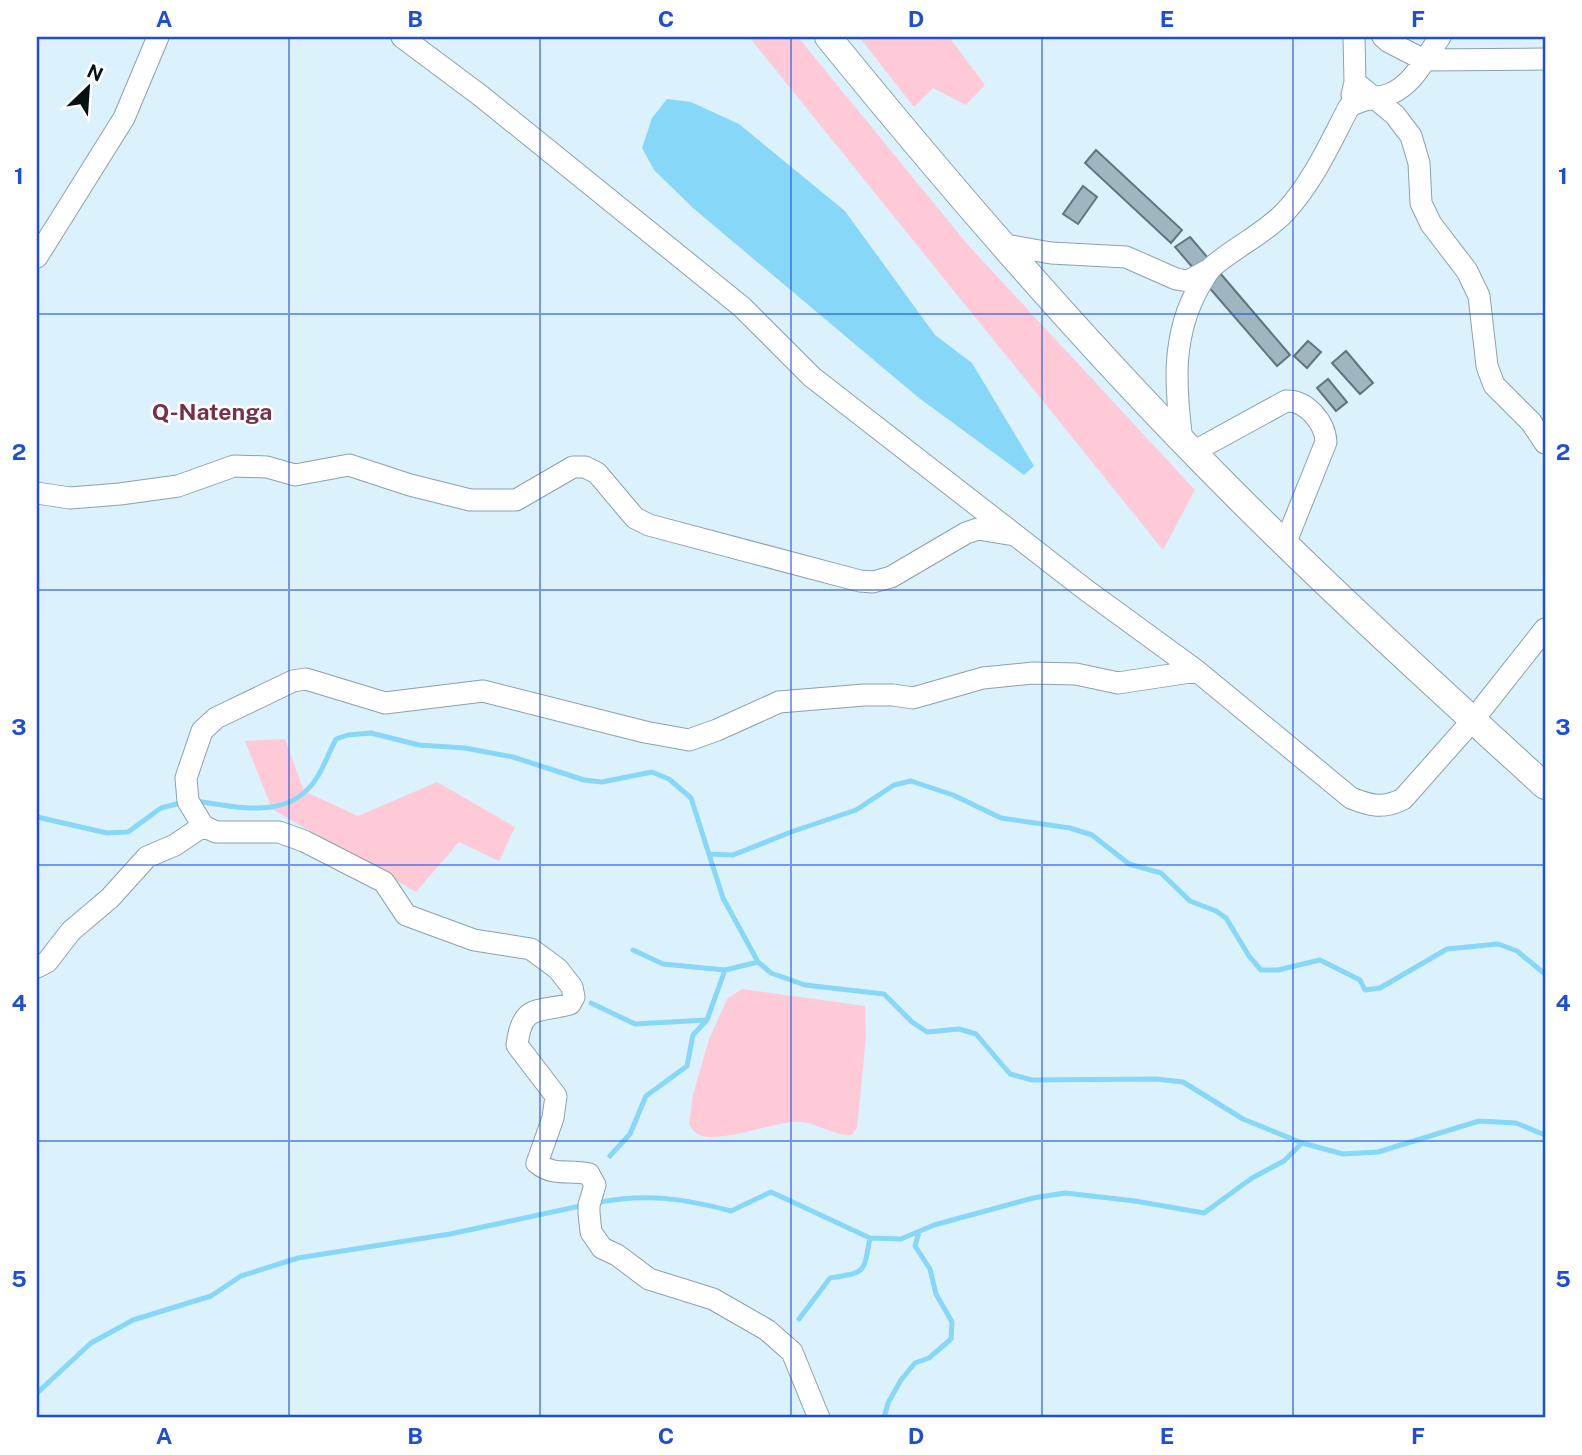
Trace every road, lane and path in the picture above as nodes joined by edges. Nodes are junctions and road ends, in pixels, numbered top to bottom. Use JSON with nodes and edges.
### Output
{"nodes":[{"id":1,"x":159,"y":37,"type":"edge"},
{"id":2,"x":402,"y":37,"type":"edge"},
{"id":3,"x":828,"y":37,"type":"edge"},
{"id":4,"x":1354,"y":37,"type":"edge"},
{"id":5,"x":1383,"y":37,"type":"edge"},
{"id":6,"x":1440,"y":37,"type":"edge"},
{"id":7,"x":1545,"y":59,"type":"edge"},
{"id":8,"x":1424,"y":60,"type":"junction"},
{"id":9,"x":1355,"y":82,"type":"junction"},
{"id":10,"x":1375,"y":97,"type":"junction"},
{"id":11,"x":1349,"y":107,"type":"junction"},
{"id":12,"x":1005,"y":246,"type":"junction"},
{"id":13,"x":37,"y":257,"type":"edge"},
{"id":14,"x":1210,"y":269,"type":"junction"},
{"id":15,"x":1545,"y":443,"type":"edge"},
{"id":16,"x":1188,"y":447,"type":"junction"},
{"id":17,"x":37,"y":493,"type":"edge"},
{"id":18,"x":1016,"y":535,"type":"junction"},
{"id":19,"x":1285,"y":544,"type":"junction"},
{"id":20,"x":1545,"y":629,"type":"edge"},
{"id":21,"x":1197,"y":671,"type":"junction"},
{"id":22,"x":1473,"y":720,"type":"junction"},
{"id":23,"x":1545,"y":786,"type":"edge"},
{"id":24,"x":1545,"y":798,"type":"edge"},
{"id":25,"x":204,"y":826,"type":"junction"},
{"id":26,"x":37,"y":967,"type":"edge"},
{"id":27,"x":819,"y":1418,"type":"edge"}],
"edges":[{"from":1,"to":13,"type":"street"},
{"from":2,"to":18,"type":"street"},
{"from":3,"to":12,"type":"main road"},
{"from":4,"to":9,"type":"street"},
{"from":5,"to":8,"type":"street"},
{"from":6,"to":8,"type":"street"},
{"from":7,"to":8,"type":"street"},
{"from":8,"to":10,"type":"street"},
{"from":9,"to":10,"type":"street"},
{"from":9,"to":11,"type":"street"},
{"from":10,"to":11,"type":"street"},
{"from":10,"to":15,"type":"street"},
{"from":11,"to":14,"type":"street"},
{"from":12,"to":14,"type":"street"},
{"from":12,"to":16,"type":"main road"},
{"from":14,"to":16,"type":"street"},
{"from":16,"to":19,"type":"main road"},
{"from":16,"to":19,"type":"street"},
{"from":17,"to":18,"type":"street"},
{"from":18,"to":21,"type":"street"},
{"from":19,"to":22,"type":"main road"},
{"from":20,"to":22,"type":"street"},
{"from":21,"to":22,"type":"street"},
{"from":21,"to":25,"type":"street"},
{"from":22,"to":23,"type":"main road"},
{"from":22,"to":24,"type":"main road"},
{"from":25,"to":26,"type":"street"},
{"from":25,"to":27,"type":"street"}]}
